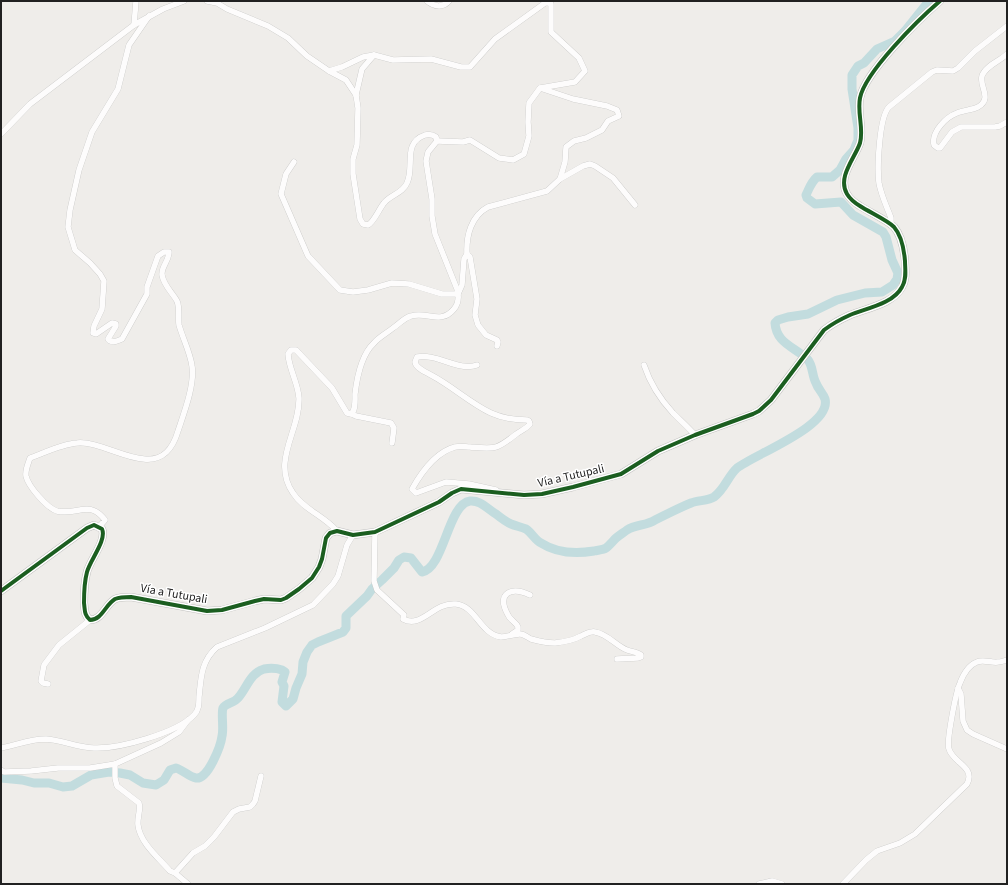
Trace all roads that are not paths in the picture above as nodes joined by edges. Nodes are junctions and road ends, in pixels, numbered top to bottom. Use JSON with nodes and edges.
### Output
{"nodes":[{"id":1,"x":136,"y":1,"type":"edge"},
{"id":2,"x":184,"y":1,"type":"edge"},
{"id":3,"x":207,"y":1,"type":"edge"},
{"id":4,"x":427,"y":1,"type":"edge"},
{"id":5,"x":450,"y":1,"type":"edge"},
{"id":6,"x":940,"y":1,"type":"edge"},
{"id":7,"x":149,"y":16,"type":"junction"},
{"id":8,"x":134,"y":25,"type":"junction"},
{"id":9,"x":1007,"y":26,"type":"edge"},
{"id":10,"x":1007,"y":54,"type":"edge"},
{"id":11,"x":374,"y":55,"type":"junction"},
{"id":12,"x":329,"y":71,"type":"junction"},
{"id":13,"x":540,"y":88,"type":"junction"},
{"id":14,"x":356,"y":95,"type":"junction"},
{"id":15,"x":1007,"y":122,"type":"edge"},
{"id":16,"x":1,"y":134,"type":"edge"},
{"id":17,"x":437,"y":141,"type":"junction"},
{"id":18,"x":294,"y":162,"type":"dead end"},
{"id":19,"x":560,"y":179,"type":"junction"},
{"id":20,"x":635,"y":206,"type":"dead end"},
{"id":21,"x":891,"y":225,"type":"junction"},
{"id":22,"x":467,"y":254,"type":"junction"},
{"id":23,"x":458,"y":294,"type":"junction"},
{"id":24,"x":497,"y":346,"type":"dead end"},
{"id":25,"x":477,"y":365,"type":"dead end"},
{"id":26,"x":644,"y":365,"type":"dead end"},
{"id":27,"x":352,"y":414,"type":"junction"},
{"id":28,"x":695,"y":435,"type":"junction"},
{"id":29,"x":392,"y":443,"type":"dead end"},
{"id":30,"x":501,"y":493,"type":"junction"},
{"id":31,"x":99,"y":527,"type":"junction"},
{"id":32,"x":337,"y":531,"type":"junction"},
{"id":33,"x":375,"y":532,"type":"junction"},
{"id":34,"x":353,"y":535,"type":"junction"},
{"id":35,"x":1,"y":591,"type":"edge"},
{"id":36,"x":530,"y":595,"type":"dead end"},
{"id":37,"x":90,"y":620,"type":"junction"},
{"id":38,"x":510,"y":636,"type":"junction"},
{"id":39,"x":617,"y":659,"type":"dead end"},
{"id":40,"x":1007,"y":660,"type":"edge"},
{"id":41,"x":48,"y":684,"type":"dead end"},
{"id":42,"x":958,"y":688,"type":"junction"},
{"id":43,"x":188,"y":720,"type":"junction"},
{"id":44,"x":1,"y":748,"type":"edge"},
{"id":45,"x":1007,"y":749,"type":"edge"},
{"id":46,"x":115,"y":766,"type":"junction"},
{"id":47,"x":1,"y":770,"type":"edge"},
{"id":48,"x":262,"y":776,"type":"dead end"},
{"id":49,"x":175,"y":873,"type":"junction"},
{"id":50,"x":188,"y":884,"type":"edge"},
{"id":51,"x":759,"y":884,"type":"edge"},
{"id":52,"x":782,"y":884,"type":"edge"},
{"id":53,"x":844,"y":884,"type":"edge"}],
"edges":[{"from":1,"to":8,"type":"street"},
{"from":2,"to":7,"type":"street"},
{"from":3,"to":12,"type":"street"},
{"from":4,"to":5,"type":"street"},
{"from":6,"to":21,"type":"street","name":"Vía a Tutupali"},
{"from":7,"to":8,"type":"street"},
{"from":7,"to":31,"type":"street"},
{"from":8,"to":16,"type":"street"},
{"from":9,"to":21,"type":"street"},
{"from":10,"to":15,"type":"street"},
{"from":11,"to":12,"type":"street"},
{"from":11,"to":13,"type":"street"},
{"from":11,"to":14,"type":"street"},
{"from":12,"to":14,"type":"street"},
{"from":13,"to":17,"type":"street"},
{"from":13,"to":19,"type":"street"},
{"from":14,"to":17,"type":"street"},
{"from":17,"to":23,"type":"street"},
{"from":18,"to":23,"type":"street"},
{"from":19,"to":20,"type":"street"},
{"from":19,"to":22,"type":"street"},
{"from":21,"to":28,"type":"street","name":"Vía a Tutupali"},
{"from":22,"to":23,"type":"street"},
{"from":22,"to":24,"type":"street"},
{"from":23,"to":27,"type":"street"},
{"from":25,"to":30,"type":"street"},
{"from":26,"to":28,"type":"street"},
{"from":27,"to":29,"type":"street"},
{"from":27,"to":32,"type":"street"},
{"from":28,"to":30,"type":"street","name":"Vía a Tutupali"},
{"from":30,"to":33,"type":"street","name":"Vía a Tutupali"},
{"from":31,"to":35,"type":"street"},
{"from":31,"to":37,"type":"street"},
{"from":32,"to":34,"type":"street","name":"Vía a Tutupali"},
{"from":32,"to":37,"type":"street","name":"Vía a Tutupali"},
{"from":33,"to":34,"type":"street","name":"Vía a Tutupali"},
{"from":33,"to":38,"type":"street"},
{"from":34,"to":43,"type":"street"},
{"from":36,"to":38,"type":"street"},
{"from":37,"to":41,"type":"street"},
{"from":38,"to":39,"type":"street"},
{"from":40,"to":42,"type":"street"},
{"from":42,"to":45,"type":"street"},
{"from":42,"to":53,"type":"street"},
{"from":43,"to":44,"type":"street"},
{"from":43,"to":46,"type":"street"},
{"from":46,"to":47,"type":"street"},
{"from":46,"to":49,"type":"street"},
{"from":48,"to":49,"type":"street"},
{"from":49,"to":50,"type":"street"},
{"from":51,"to":52,"type":"street"}]}
